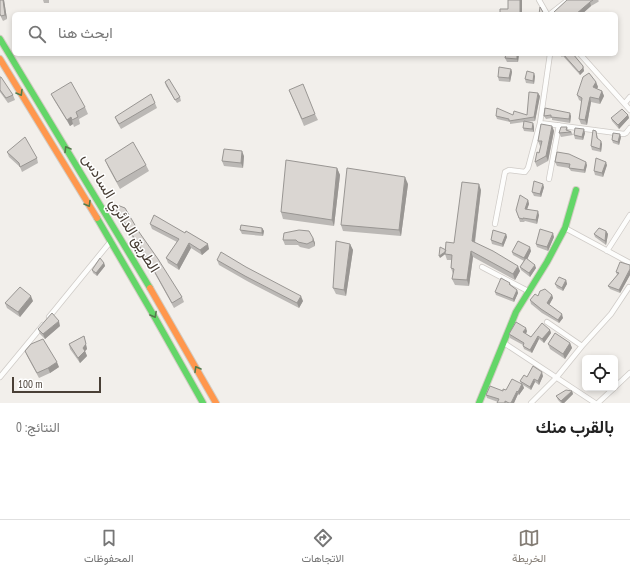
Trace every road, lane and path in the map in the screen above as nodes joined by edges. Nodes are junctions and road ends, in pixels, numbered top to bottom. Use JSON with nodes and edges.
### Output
{"nodes":[{"id":1,"x":539,"y":0,"type":"edge"},
{"id":2,"x":568,"y":0,"type":"edge"},
{"id":3,"x":546,"y":12,"type":"edge"},
{"id":4,"x":553,"y":12,"type":"edge"},
{"id":5,"x":0,"y":40,"type":"edge"},
{"id":6,"x":550,"y":56,"type":"edge"},
{"id":7,"x":582,"y":56,"type":"edge"},
{"id":8,"x":0,"y":59,"type":"edge"},
{"id":9,"x":630,"y":97,"type":"edge"},
{"id":10,"x":625,"y":103,"type":"junction"},
{"id":11,"x":630,"y":110,"type":"edge"},
{"id":12,"x":540,"y":123,"type":"junction"},
{"id":13,"x":559,"y":125,"type":"junction"},
{"id":14,"x":630,"y":128,"type":"edge"},
{"id":15,"x":550,"y":179,"type":"dead end"},
{"id":16,"x":576,"y":190,"type":"dead end"},
{"id":17,"x":629,"y":219,"type":"edge"},
{"id":18,"x":495,"y":224,"type":"dead end"},
{"id":19,"x":565,"y":228,"type":"junction"},
{"id":20,"x":111,"y":242,"type":"junction"},
{"id":21,"x":608,"y":251,"type":"junction"},
{"id":22,"x":630,"y":263,"type":"edge"},
{"id":23,"x":482,"y":267,"type":"dead end"},
{"id":24,"x":629,"y":287,"type":"dead end"},
{"id":25,"x":528,"y":292,"type":"junction"},
{"id":26,"x":547,"y":322,"type":"dead end"},
{"id":27,"x":504,"y":343,"type":"junction"},
{"id":28,"x":582,"y":346,"type":"junction"},
{"id":29,"x":630,"y":373,"type":"edge"},
{"id":30,"x":0,"y":377,"type":"edge"},
{"id":31,"x":556,"y":378,"type":"junction"},
{"id":32,"x":618,"y":385,"type":"edge"},
{"id":33,"x":611,"y":391,"type":"edge"},
{"id":34,"x":590,"y":402,"type":"edge"},
{"id":35,"x":203,"y":403,"type":"edge"},
{"id":36,"x":216,"y":403,"type":"edge"},
{"id":37,"x":479,"y":403,"type":"edge"},
{"id":38,"x":531,"y":403,"type":"edge"},
{"id":39,"x":597,"y":403,"type":"edge"}],
"edges":[{"from":1,"to":3,"type":"street"},
{"from":2,"to":4,"type":"street"},
{"from":36,"to":5,"type":"main road","name":"الطريق الدائري السادس","one_way":true},
{"from":6,"to":12,"type":"street"},
{"from":7,"to":10,"type":"street"},
{"from":8,"to":20,"type":"main road","name":"الطريق الدائري السادس","one_way":true},
{"from":9,"to":10,"type":"street"},
{"from":10,"to":11,"type":"street"},
{"from":12,"to":13,"type":"street"},
{"from":12,"to":18,"type":"street"},
{"from":13,"to":14,"type":"street"},
{"from":13,"to":15,"type":"street"},
{"from":16,"to":19,"type":"main road"},
{"from":17,"to":21,"type":"street"},
{"from":19,"to":21,"type":"street"},
{"from":19,"to":25,"type":"main road"},
{"from":20,"to":30,"type":"street"},
{"from":20,"to":35,"type":"main road","name":"الطريق الدائري السادس","one_way":true},
{"from":21,"to":22,"type":"street"},
{"from":23,"to":25,"type":"street"},
{"from":24,"to":28,"type":"street"},
{"from":25,"to":27,"type":"main road"},
{"from":26,"to":28,"type":"street"},
{"from":27,"to":31,"type":"street"},
{"from":27,"to":37,"type":"main road"},
{"from":28,"to":31,"type":"street"},
{"from":29,"to":32,"type":"street"},
{"from":31,"to":34,"type":"street"},
{"from":31,"to":38,"type":"street"},
{"from":33,"to":39,"type":"street"},
{"from":34,"to":39,"type":"street"}]}
